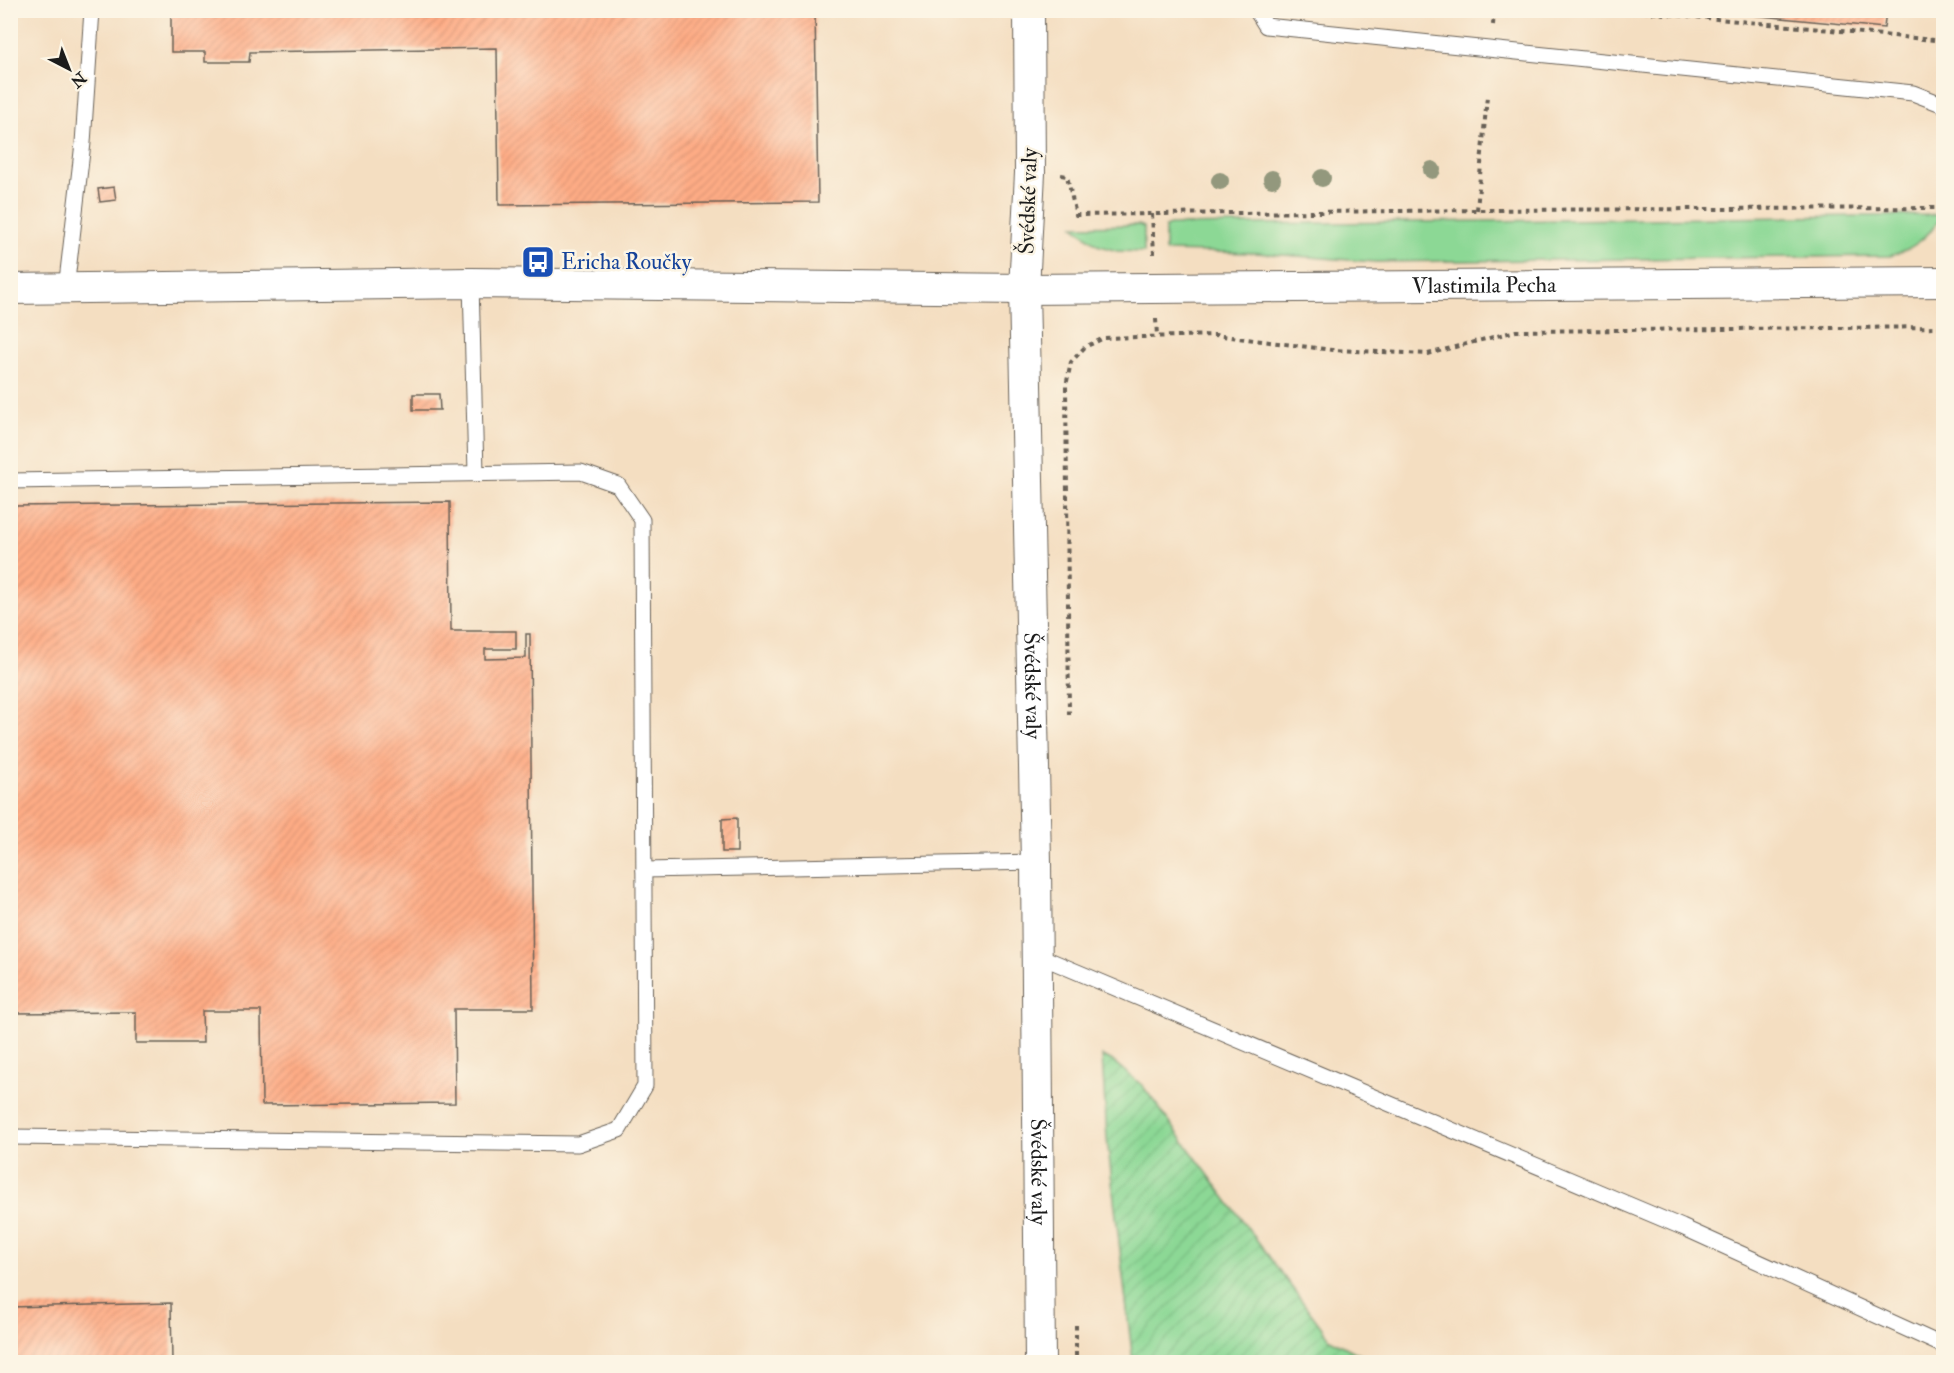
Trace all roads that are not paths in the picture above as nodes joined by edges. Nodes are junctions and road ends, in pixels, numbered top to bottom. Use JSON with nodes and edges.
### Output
{"nodes":[{"id":1,"x":92,"y":10,"type":"edge"},
{"id":2,"x":1029,"y":10,"type":"edge"},
{"id":3,"x":1256,"y":10,"type":"edge"},
{"id":4,"x":1944,"y":105,"type":"edge"},
{"id":5,"x":1944,"y":282,"type":"edge"},
{"id":6,"x":471,"y":283,"type":"junction"},
{"id":7,"x":66,"y":288,"type":"junction"},
{"id":8,"x":10,"y":289,"type":"edge"},
{"id":9,"x":1024,"y":289,"type":"junction"},
{"id":10,"x":476,"y":473,"type":"junction"},
{"id":11,"x":10,"y":481,"type":"edge"},
{"id":12,"x":1036,"y":862,"type":"junction"},
{"id":13,"x":644,"y":870,"type":"junction"},
{"id":14,"x":1037,"y":955,"type":"junction"},
{"id":15,"x":10,"y":1137,"type":"edge"},
{"id":16,"x":1944,"y":1346,"type":"edge"},
{"id":17,"x":1040,"y":1362,"type":"edge"}],
"edges":[{"from":1,"to":7,"type":"lane"},
{"from":2,"to":9,"type":"street","name":"Švédské valy"},
{"from":3,"to":4,"type":"lane"},
{"from":5,"to":9,"type":"street","name":"Vlastimila Pecha"},
{"from":6,"to":7,"type":"street"},
{"from":6,"to":9,"type":"street"},
{"from":6,"to":10,"type":"lane"},
{"from":7,"to":8,"type":"street"},
{"from":9,"to":12,"type":"street","name":"Švédské valy"},
{"from":10,"to":11,"type":"lane"},
{"from":10,"to":13,"type":"lane"},
{"from":12,"to":13,"type":"lane"},
{"from":12,"to":14,"type":"street","name":"Švédské valy"},
{"from":13,"to":15,"type":"lane"},
{"from":14,"to":16,"type":"lane"},
{"from":14,"to":17,"type":"street","name":"Švédské valy"}]}
